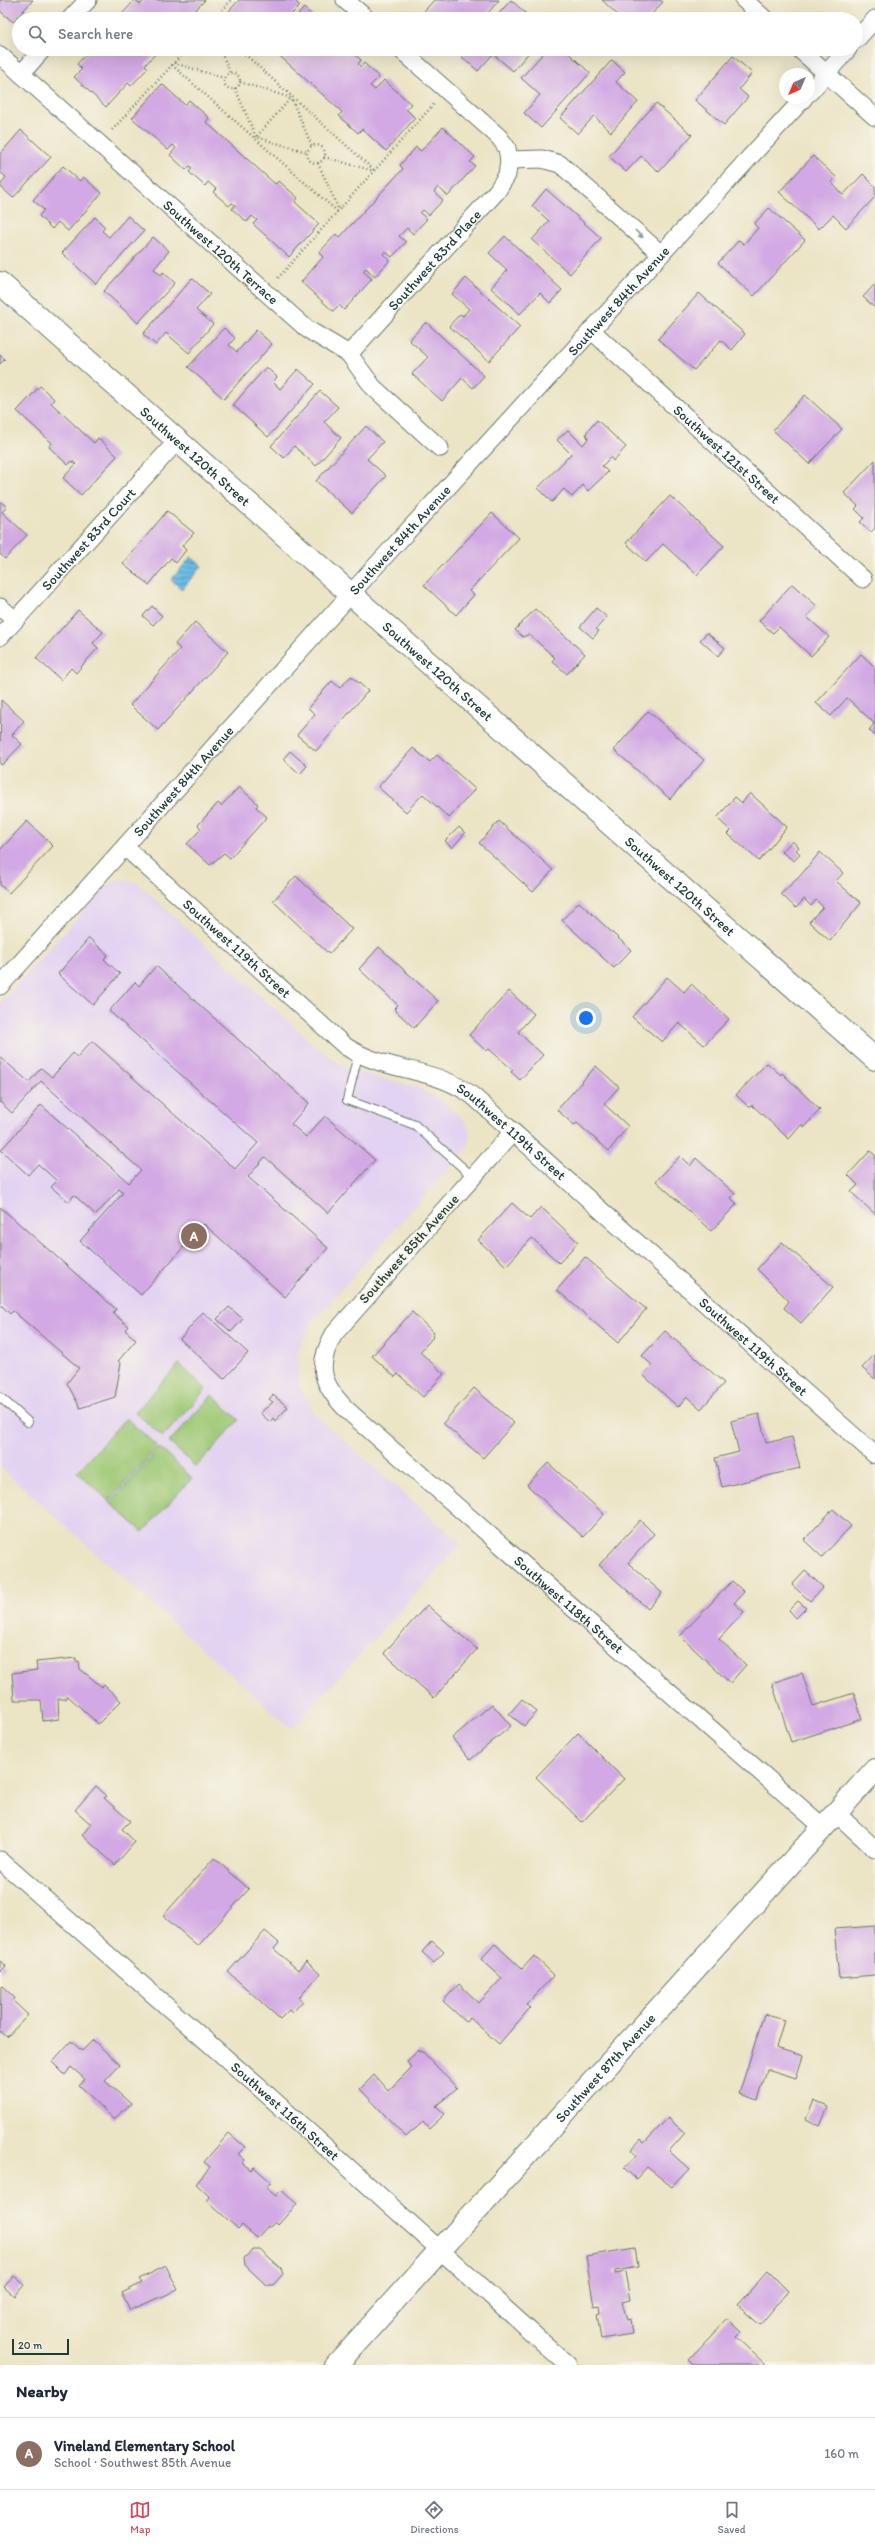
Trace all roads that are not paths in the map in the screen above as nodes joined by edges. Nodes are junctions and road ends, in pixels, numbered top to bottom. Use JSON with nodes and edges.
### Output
{"nodes":[{"id":1,"x":88,"y":0,"type":"edge"},
{"id":2,"x":346,"y":0,"type":"edge"},
{"id":3,"x":744,"y":0,"type":"edge"},
{"id":4,"x":77,"y":12,"type":"edge"},
{"id":5,"x":359,"y":12,"type":"edge"},
{"id":6,"x":758,"y":12,"type":"edge"},
{"id":7,"x":875,"y":19,"type":"edge"},
{"id":8,"x":863,"y":32,"type":"edge"},
{"id":9,"x":0,"y":55,"type":"edge"},
{"id":10,"x":37,"y":56,"type":"edge"},
{"id":11,"x":408,"y":56,"type":"edge"},
{"id":12,"x":807,"y":56,"type":"edge"},
{"id":13,"x":842,"y":56,"type":"edge"},
{"id":14,"x":21,"y":74,"type":"junction"},
{"id":15,"x":826,"y":74,"type":"junction"},
{"id":16,"x":815,"y":86,"type":"edge"},
{"id":17,"x":798,"y":104,"type":"edge"},
{"id":18,"x":875,"y":117,"type":"edge"},
{"id":19,"x":509,"y":160,"type":"junction"},
{"id":20,"x":661,"y":254,"type":"junction"},
{"id":21,"x":0,"y":282,"type":"edge"},
{"id":22,"x":591,"y":330,"type":"junction"},
{"id":23,"x":349,"y":354,"type":"junction"},
{"id":24,"x":178,"y":440,"type":"junction"},
{"id":25,"x":440,"y":448,"type":"dead end"},
{"id":26,"x":863,"y":579,"type":"dead end"},
{"id":27,"x":350,"y":594,"type":"junction"},
{"id":28,"x":0,"y":607,"type":"edge"},
{"id":29,"x":15,"y":620,"type":"junction"},
{"id":30,"x":0,"y":637,"type":"edge"},
{"id":31,"x":125,"y":847,"type":"junction"},
{"id":32,"x":0,"y":986,"type":"edge"},
{"id":33,"x":358,"y":1055,"type":"junction"},
{"id":34,"x":875,"y":1059,"type":"edge"},
{"id":35,"x":512,"y":1133,"type":"junction"},
{"id":36,"x":473,"y":1177,"type":"junction"},
{"id":37,"x":323,"y":1375,"type":"joint"},
{"id":38,"x":0,"y":1397,"type":"edge"},
{"id":39,"x":28,"y":1422,"type":"dead end"},
{"id":40,"x":875,"y":1455,"type":"edge"},
{"id":41,"x":875,"y":1770,"type":"edge"},
{"id":42,"x":829,"y":1820,"type":"junction"},
{"id":43,"x":875,"y":1849,"type":"edge"},
{"id":44,"x":0,"y":1860,"type":"edge"},
{"id":45,"x":440,"y":2249,"type":"junction"},
{"id":46,"x":336,"y":2365,"type":"edge"},
{"id":47,"x":568,"y":2365,"type":"edge"}],
"edges":[{"from":1,"to":4,"type":"street"},
{"from":2,"to":5,"type":"street"},
{"from":3,"to":6,"type":"street"},
{"from":7,"to":8,"type":"street"},
{"from":9,"to":14,"type":"street","name":"Southwest 120th Terrace"},
{"from":10,"to":14,"type":"street"},
{"from":11,"to":19,"type":"street"},
{"from":12,"to":15,"type":"street"},
{"from":13,"to":15,"type":"street"},
{"from":14,"to":23,"type":"street","name":"Southwest 120th Terrace"},
{"from":15,"to":16,"type":"street"},
{"from":15,"to":18,"type":"street"},
{"from":17,"to":20,"type":"street","name":"Southwest 84th Avenue"},
{"from":19,"to":20,"type":"street","one_way":true},
{"from":19,"to":23,"type":"street","name":"Southwest 83rd Place"},
{"from":20,"to":22,"type":"street","name":"Southwest 84th Avenue"},
{"from":21,"to":24,"type":"street","name":"Southwest 120th Street"},
{"from":22,"to":26,"type":"street","name":"Southwest 121st Street"},
{"from":22,"to":27,"type":"street","name":"Southwest 84th Avenue"},
{"from":23,"to":25,"type":"street","name":"Southwest 120th Terrace"},
{"from":24,"to":27,"type":"street","name":"Southwest 120th Street"},
{"from":24,"to":29,"type":"street","name":"Southwest 83rd Court"},
{"from":27,"to":31,"type":"street","name":"Southwest 84th Avenue"},
{"from":27,"to":34,"type":"street","name":"Southwest 120th Street"},
{"from":28,"to":29,"type":"street"},
{"from":29,"to":30,"type":"street","name":"Southwest 83rd Court"},
{"from":31,"to":32,"type":"street","name":"Southwest 84th Avenue"},
{"from":31,"to":33,"type":"street","name":"Southwest 119th Street"},
{"from":33,"to":35,"type":"street","name":"Southwest 119th Street"},
{"from":33,"to":36,"type":"lane"},
{"from":35,"to":36,"type":"street","name":"Southwest 85th Avenue"},
{"from":35,"to":40,"type":"street","name":"Southwest 119th Street"},
{"from":36,"to":37,"type":"street","name":"Southwest 85th Avenue"},
{"from":37,"to":42,"type":"street","name":"Southwest 118th Street"},
{"from":38,"to":39,"type":"lane"},
{"from":41,"to":42,"type":"street","name":"Southwest 87th Avenue"},
{"from":42,"to":43,"type":"street","name":"Southwest 118th Street"},
{"from":42,"to":45,"type":"street","name":"Southwest 87th Avenue"},
{"from":44,"to":45,"type":"street","name":"Southwest 116th Street"},
{"from":45,"to":46,"type":"street","name":"Southwest 87th Avenue"},
{"from":45,"to":47,"type":"street","name":"Southwest 116th Street"}]}
